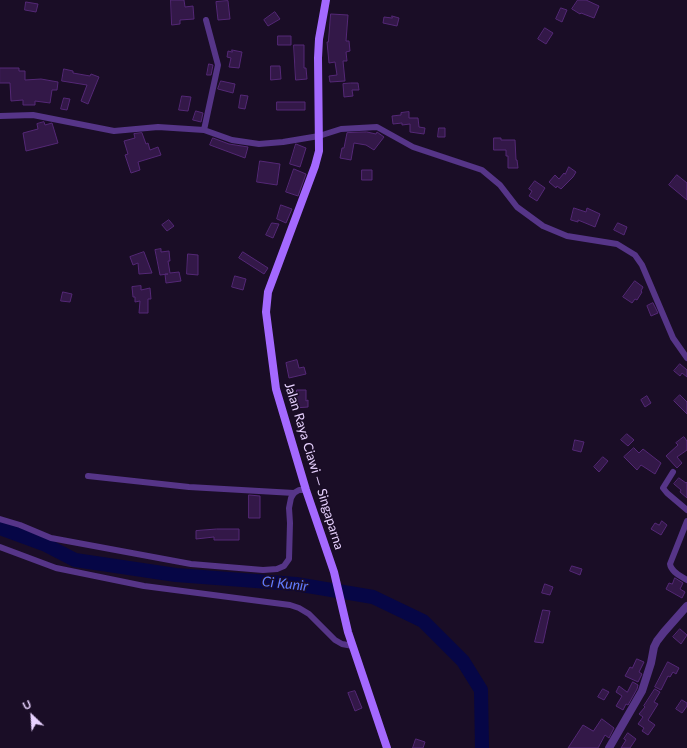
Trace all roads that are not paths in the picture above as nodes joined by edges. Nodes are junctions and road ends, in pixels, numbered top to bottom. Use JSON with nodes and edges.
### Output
{"nodes":[{"id":1,"x":326,"y":0,"type":"edge"},
{"id":2,"x":206,"y":20,"type":"dead end"},
{"id":3,"x":0,"y":116,"type":"edge"},
{"id":4,"x":204,"y":130,"type":"junction"},
{"id":5,"x":319,"y":136,"type":"junction"},
{"id":6,"x":687,"y":358,"type":"edge"},
{"id":7,"x":673,"y":472,"type":"dead end"},
{"id":8,"x":88,"y":476,"type":"dead end"},
{"id":9,"x":306,"y":490,"type":"junction"},
{"id":10,"x":294,"y":492,"type":"junction"},
{"id":11,"x":687,"y":510,"type":"edge"},
{"id":12,"x":0,"y":519,"type":"edge"},
{"id":13,"x":687,"y":521,"type":"edge"},
{"id":14,"x":0,"y":547,"type":"edge"},
{"id":15,"x":687,"y":580,"type":"edge"},
{"id":16,"x":687,"y":606,"type":"edge"},
{"id":17,"x":353,"y":646,"type":"junction"},
{"id":18,"x":387,"y":748,"type":"edge"},
{"id":19,"x":609,"y":748,"type":"edge"}],
"edges":[{"from":1,"to":5,"type":"main road","name":"Jalan Raya Ciawi — Singaparna"},
{"from":2,"to":4,"type":"street"},
{"from":3,"to":4,"type":"street"},
{"from":4,"to":5,"type":"street"},
{"from":5,"to":6,"type":"street"},
{"from":5,"to":9,"type":"main road","name":"Jalan Raya Ciawi — Singaparna"},
{"from":7,"to":11,"type":"street"},
{"from":8,"to":10,"type":"street"},
{"from":9,"to":10,"type":"street"},
{"from":9,"to":17,"type":"main road","name":"Jalan Raya Ciawi — Singaparna"},
{"from":10,"to":12,"type":"street"},
{"from":13,"to":15,"type":"street"},
{"from":14,"to":17,"type":"street"},
{"from":16,"to":19,"type":"street"},
{"from":17,"to":18,"type":"main road","name":"Jalan Raya Ciawi — Singaparna"}]}
